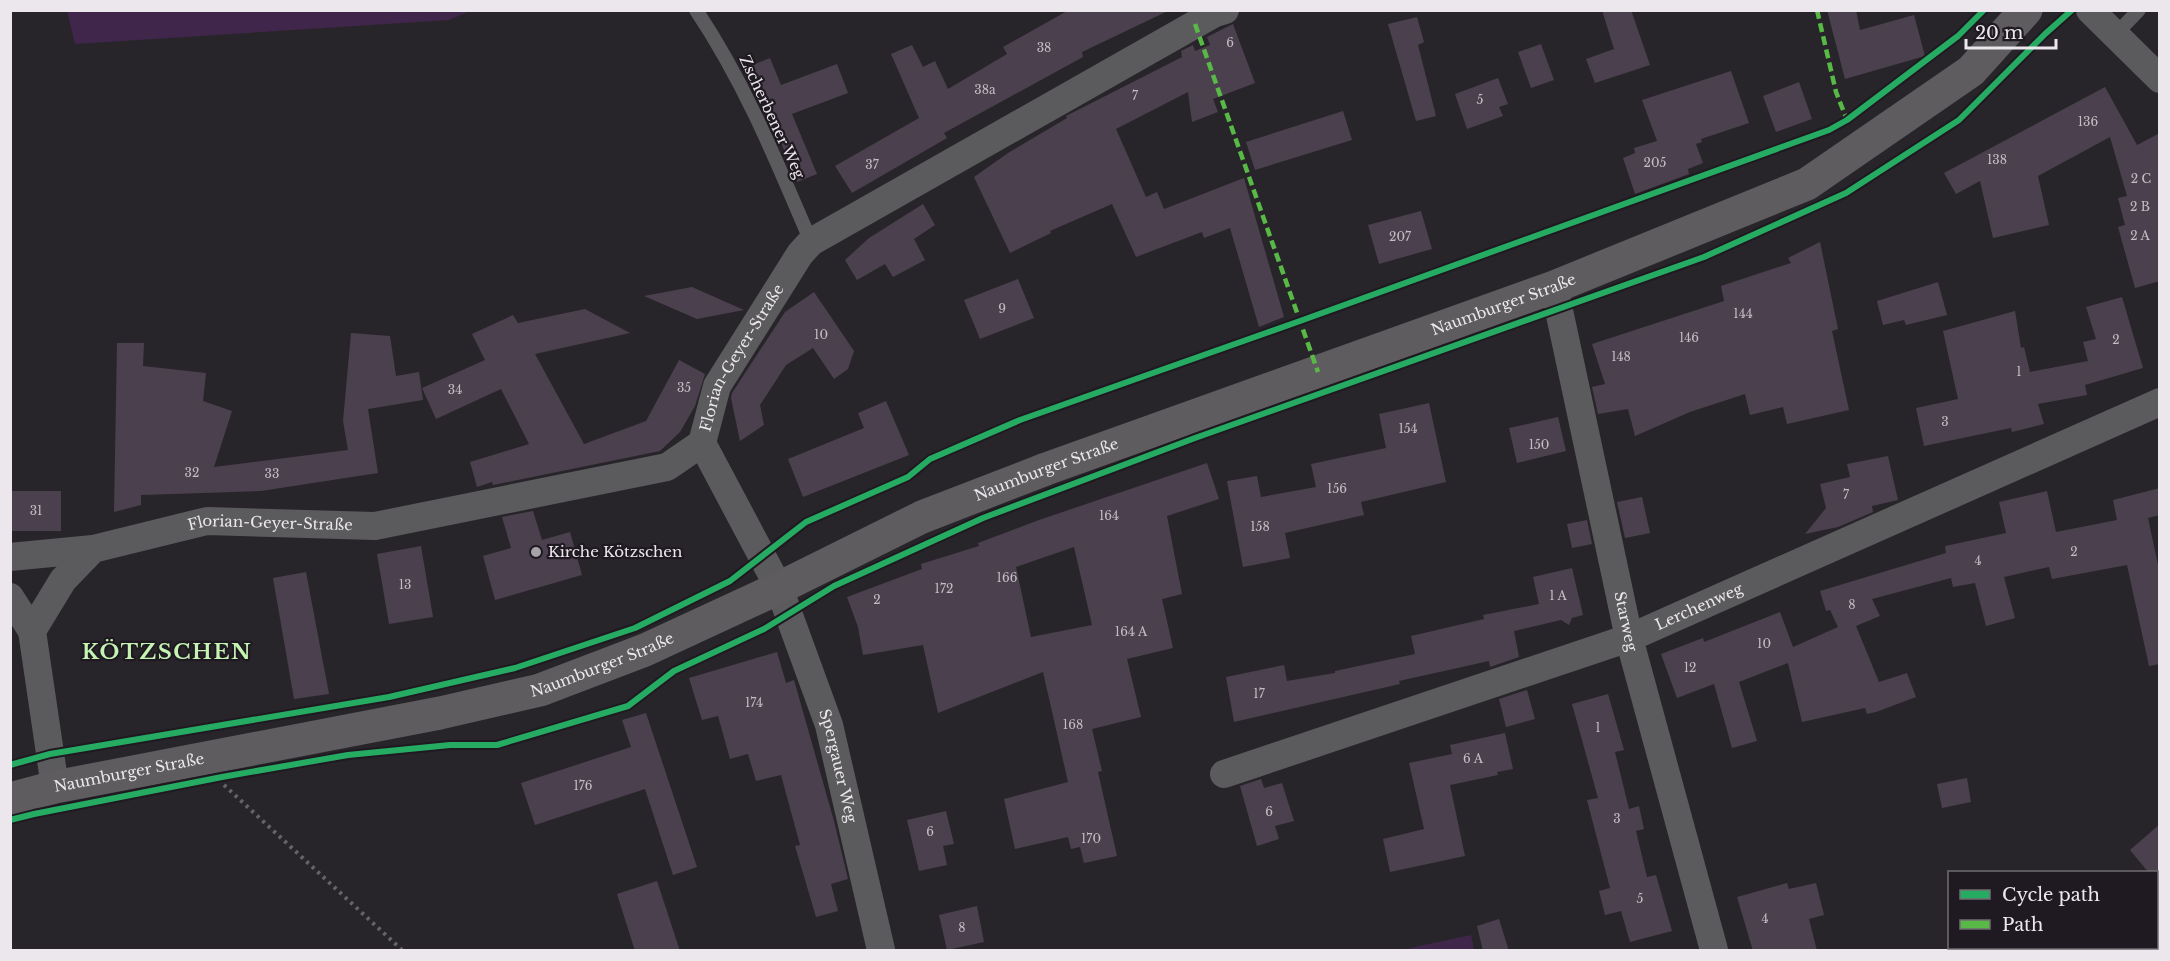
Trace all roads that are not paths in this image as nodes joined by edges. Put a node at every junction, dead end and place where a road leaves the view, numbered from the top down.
1 (696, 10) edge
2 (1225, 10) edge
3 (2026, 10) edge
4 (2090, 10) edge
5 (2139, 10) edge
6 (2115, 35) junction
7 (2160, 79) edge
8 (811, 242) junction
9 (1554, 287) junction
10 (2160, 402) edge
11 (702, 443) junction
12 (93, 549) junction
13 (10, 557) edge
14 (779, 588) junction
15 (10, 597) edge
16 (32, 631) junction
17 (1629, 638) junction
18 (1224, 774) dead end
19 (55, 787) junction
20 (10, 799) edge
21 (881, 951) edge
22 (1714, 951) edge

1 - 8 lane, Zscherbener Weg
2 - 8 street, Florian-Geyer-Straße
3 - 9 street, Naumburger Straße
4 - 6 street
5 - 6 lane
6 - 7 street
8 - 11 street, Florian-Geyer-Straße
9 - 14 street, Naumburger Straße
9 - 17 street, Starweg
10 - 17 street, Lerchenweg
11 - 12 street, Florian-Geyer-Straße
11 - 14 street, Spergauer Weg
12 - 13 street, Florian-Geyer-Straße
12 - 16 street
14 - 19 street, Naumburger Straße
14 - 21 street, Spergauer Weg
15 - 16 street
16 - 19 street
17 - 18 street, Lerchenweg
17 - 22 street, Starweg
19 - 20 street, Naumburger Straße

